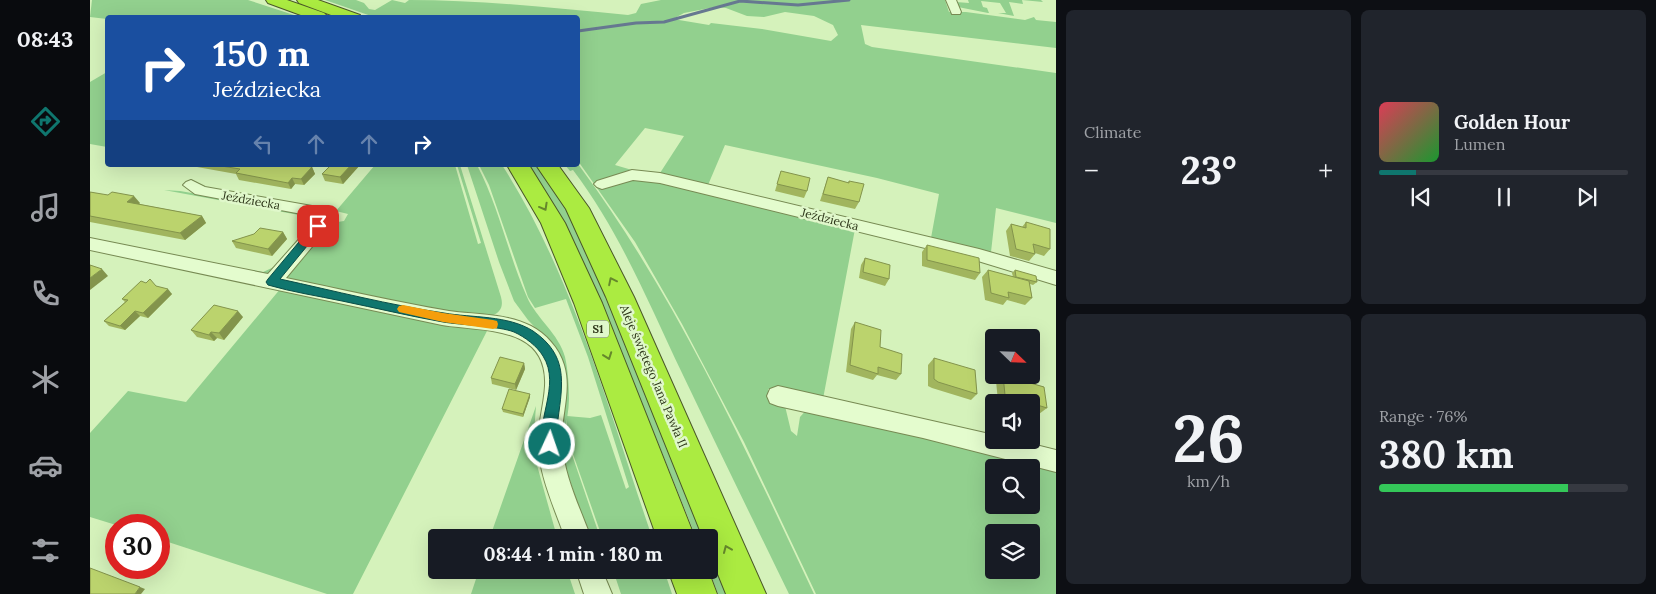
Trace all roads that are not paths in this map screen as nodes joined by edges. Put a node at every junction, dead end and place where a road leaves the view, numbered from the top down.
1 (274, 0) edge
2 (304, 0) edge
3 (951, 0) edge
4 (956, 12) dead end
5 (316, 15) edge
6 (346, 15) edge
7 (519, 167) edge
8 (548, 167) edge
9 (602, 184) dead end
10 (190, 185) dead end
11 (90, 244) edge
12 (1056, 278) edge
13 (272, 282) junction
14 (778, 396) dead end
15 (1056, 461) edge
16 (575, 529) edge
17 (673, 529) edge
18 (592, 579) edge
19 (691, 579) edge
20 (598, 594) edge
21 (697, 594) edge
22 (746, 594) edge

1 - 5 highway
2 - 6 highway
3 - 4 street
7 -> 17 highway, S1
22 -> 8 highway, Aleje świętego Jana Pawła II
9 - 12 street, Jeździecka
10 - 13 street, Jeździecka
11 - 13 street
13 - 16 street
14 - 15 street
18 - 20 street
19 - 21 highway

